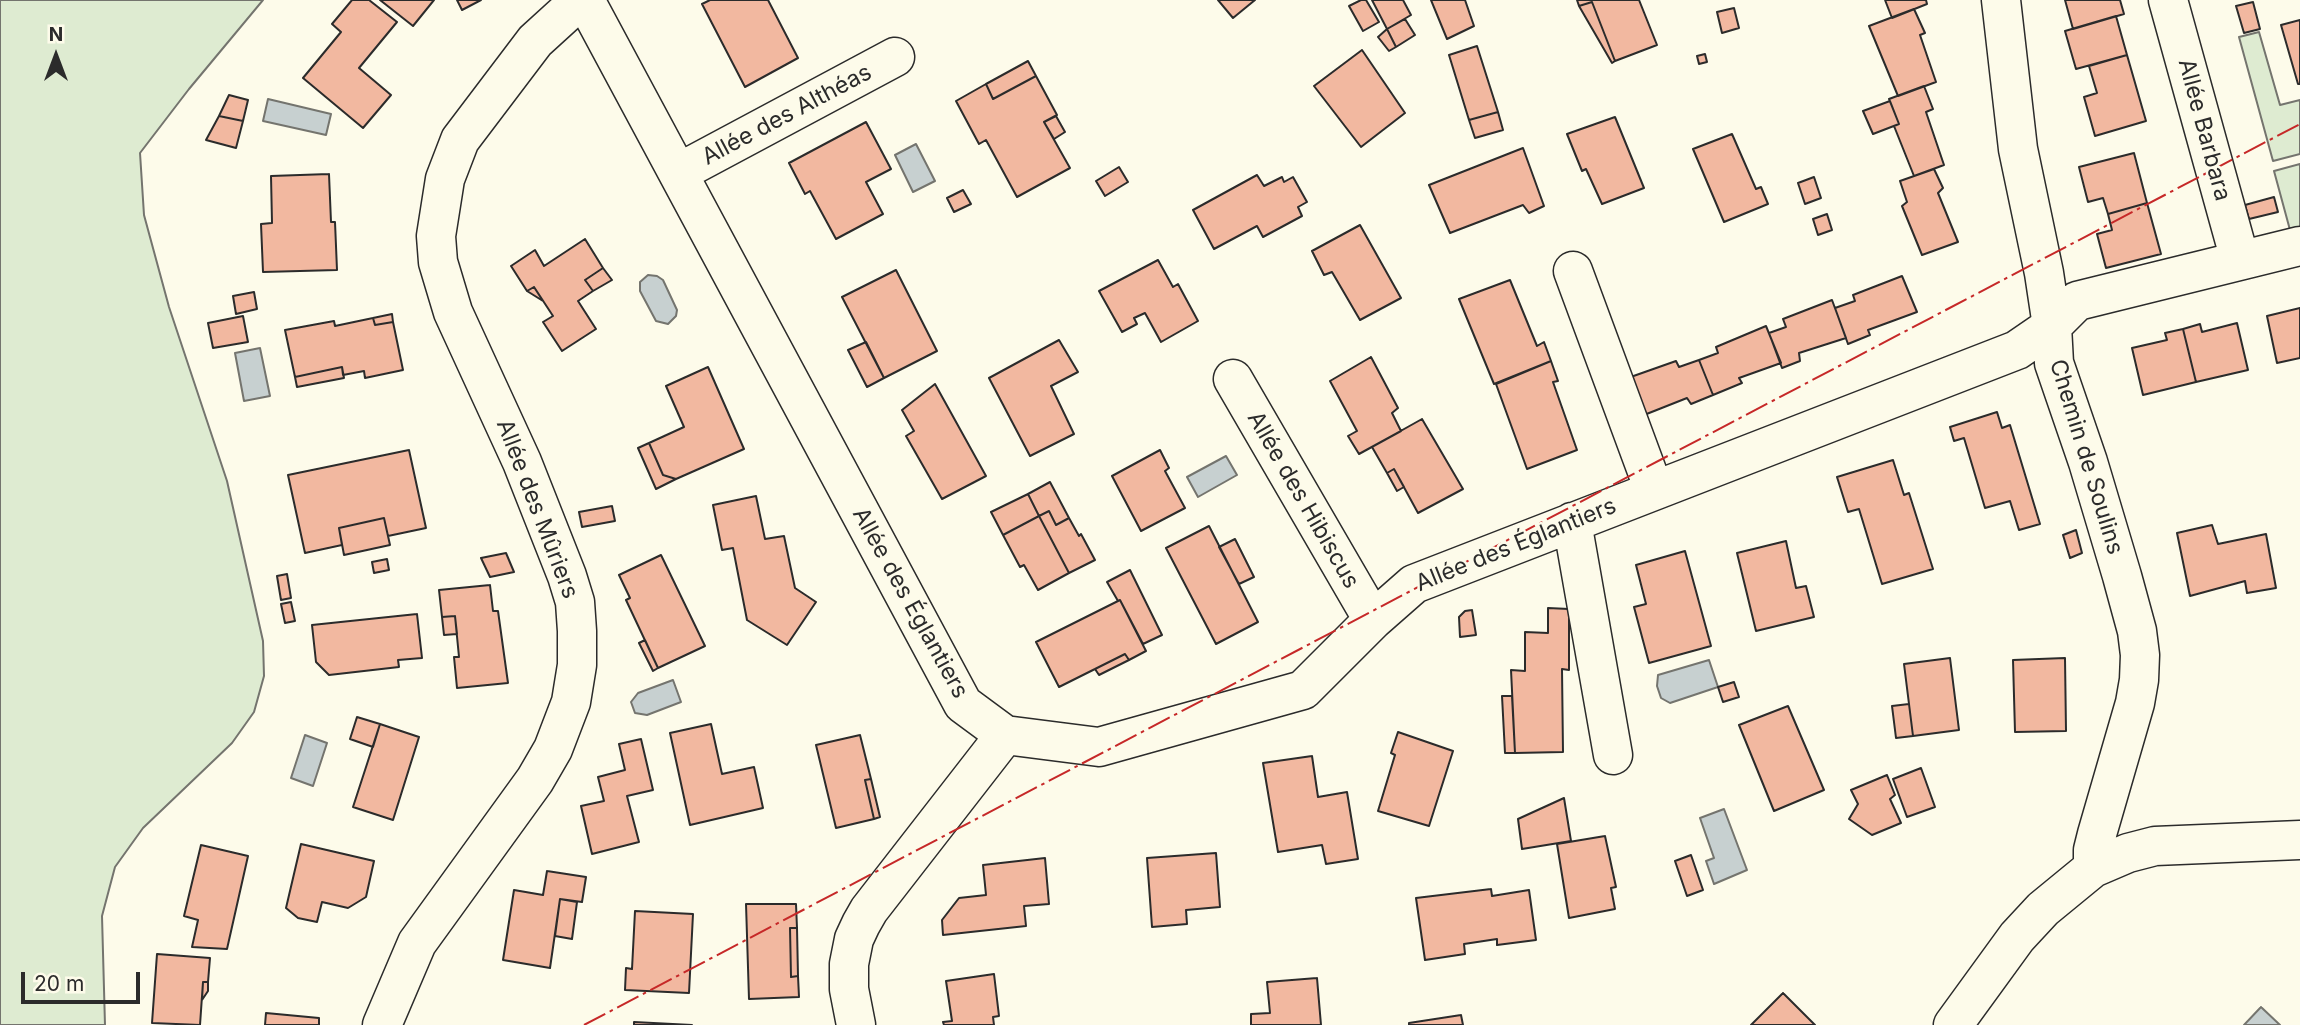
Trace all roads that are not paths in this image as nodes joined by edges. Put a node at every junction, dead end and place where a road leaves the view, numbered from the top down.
1 (580, 0) edge
2 (585, 0) edge
3 (2001, 0) edge
4 (2168, 0) edge
5 (895, 57) dead end
6 (678, 173) junction
7 (2300, 246) edge
8 (2240, 260) junction
9 (1573, 271) dead end
10 (2052, 326) junction
11 (1233, 379) dead end
12 (1654, 490) junction
13 (1572, 522) junction
14 (1373, 620) junction
15 (1005, 735) junction
16 (1613, 755) dead end
17 (2300, 840) edge
18 (2093, 868) junction
19 (382, 1025) edge
20 (856, 1025) edge
21 (1953, 1025) edge

1 - 19 street, Allée des Mûriers
2 - 6 street, Allée des Églantiers
3 - 10 street, Chemin de Soulins
4 - 8 street, Allée Barbara
5 - 6 street, Allée des Althéas
6 - 15 street, Allée des Églantiers
7 - 8 street
8 - 10 street
9 - 12 street
10 - 12 street, Allée des Églantiers
10 - 18 street, Chemin de Soulins
11 - 14 street, Allée des Hibiscus
12 - 13 street, Allée des Églantiers
13 - 14 street, Allée des Églantiers
13 - 16 street
14 - 15 street, Allée des Églantiers
15 - 20 street
17 - 18 street
18 - 21 street

